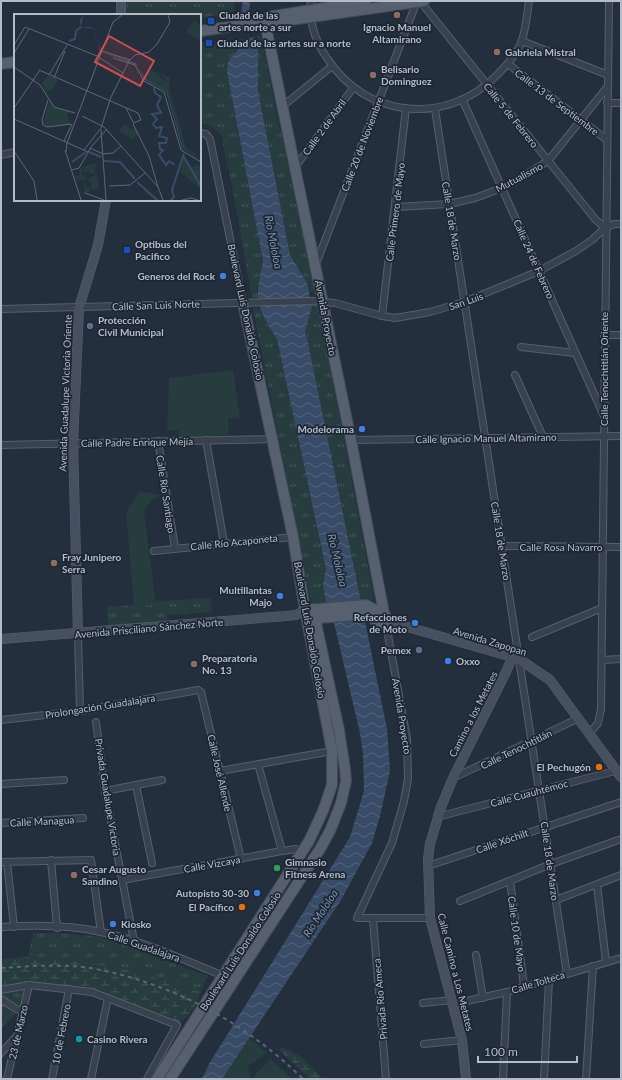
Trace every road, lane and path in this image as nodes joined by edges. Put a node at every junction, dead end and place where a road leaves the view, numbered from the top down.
1 (121, 1) edge
2 (366, 1) edge
3 (420, 1) edge
4 (528, 1) edge
5 (608, 1) edge
6 (311, 10) edge
7 (121, 14) edge
8 (261, 22) junction
9 (201, 31) edge
10 (522, 41) junction
11 (14, 62) edge
12 (1, 64) edge
13 (508, 64) junction
14 (332, 66) junction
15 (608, 74) junction
16 (487, 85) junction
17 (608, 86) junction
18 (353, 88) junction
19 (378, 101) junction
20 (463, 101) junction
21 (607, 103) junction
22 (621, 103) edge
23 (283, 106) junction
24 (406, 108) junction
25 (435, 109) junction
26 (581, 121) junction
27 (201, 133) edge
28 (607, 140) junction
29 (14, 152) edge
30 (1, 154) edge
31 (548, 161) junction
32 (296, 166) junction
33 (502, 188) junction
34 (106, 201) edge
35 (449, 204) junction
36 (396, 207) junction
37 (621, 224) edge
38 (605, 228) junction
39 (316, 264) junction
40 (539, 271) junction
41 (312, 301) joint
42 (323, 302) junction
43 (464, 302) junction
44 (243, 303) junction
45 (79, 308) junction
46 (1, 309) edge
47 (382, 316) junction
48 (604, 335) junction
49 (621, 335) edge
50 (520, 346) dead end
51 (575, 353) junction
52 (515, 375) dead end
53 (604, 417) junction
54 (603, 436) junction
55 (621, 436) edge
56 (543, 437) junction
57 (485, 438) junction
58 (273, 439) junction
59 (158, 440) junction
60 (206, 440) junction
61 (351, 440) junction
62 (73, 443) junction
63 (1, 445) edge
64 (293, 537) junction
65 (224, 543) junction
66 (502, 546) junction
67 (602, 547) junction
68 (621, 547) edge
69 (176, 548) junction
70 (154, 551) dead end
71 (602, 608) junction
72 (307, 615) junction
73 (386, 620) junction
74 (78, 634) junction
75 (532, 637) dead end
76 (1, 639) edge
77 (515, 658) junction
78 (621, 659) edge
79 (602, 660) junction
80 (198, 690) joint
81 (80, 711) junction
82 (579, 718) junction
83 (1, 720) edge
84 (96, 722) dead end
85 (339, 730) junction
86 (328, 732) junction
87 (590, 733) junction
88 (532, 742) junction
89 (332, 751) junction
90 (258, 764) junction
91 (220, 771) junction
92 (619, 773) edge
93 (453, 778) junction
94 (64, 780) dead end
95 (162, 780) dead end
96 (1, 784) edge
97 (136, 785) junction
98 (105, 791) junction
99 (540, 791) junction
100 (621, 802) edge
101 (438, 817) junction
102 (83, 818) dead end
103 (1, 823) edge
104 (545, 826) junction
105 (621, 839) edge
106 (282, 851) junction
107 (302, 852) junction
108 (241, 859) junction
109 (51, 860) junction
110 (4, 862) edge
111 (152, 863) dead end
112 (551, 864) junction
113 (428, 866) junction
114 (621, 875) edge
115 (122, 880) junction
116 (510, 881) junction
117 (596, 885) junction
118 (556, 900) junction
119 (460, 901) dead end
120 (430, 918) junction
121 (373, 919) junction
122 (1, 927) edge
123 (14, 927) junction
124 (57, 928) junction
125 (101, 932) junction
126 (134, 942) junction
127 (476, 955) dead end
128 (621, 958) edge
129 (606, 962) junction
130 (593, 966) junction
131 (567, 974) junction
132 (224, 976) junction
133 (549, 980) junction
134 (29, 985) junction
135 (232, 985) junction
136 (524, 986) junction
137 (69, 989) junction
138 (1, 990) edge
139 (507, 992) junction
140 (108, 998) junction
141 (483, 998) junction
142 (1, 999) edge
143 (423, 1002) dead end
144 (453, 1002) junction
145 (23, 1012) junction
146 (16, 1037) junction
147 (462, 1040) junction
148 (424, 1044) dead end
149 (1, 1053) edge
150 (7, 1079) edge
151 (52, 1079) edge
152 (91, 1079) edge
153 (147, 1079) edge
154 (157, 1079) edge
155 (170, 1079) edge
156 (386, 1079) edge
157 (466, 1079) edge
158 (503, 1079) edge
159 (544, 1079) edge
160 (586, 1079) edge

1 - 7 main road
2 - 6 main road
3 - 6 main road
3 - 16 street, Calle 5 de Febrero
3 - 19 street, Calle 20 de Noviembre
4 - 10 street
5 - 15 street, Calle Tenochtitlán Oriente
6 - 8 main road
6 - 14 street
8 - 9 main road
8 - 23 main road, Avenida Proyecto
10 - 13 street
10 - 15 street
11 - 12 main road
13 - 16 street
13 - 26 street, Calle 13 de Septiembre
14 - 18 street
14 - 23 street
15 - 17 street, Calle Tenochtitlán Oriente
16 - 20 street
16 - 31 street, Calle 5 de Febrero
17 - 21 street, Calle Tenochtitlán Oriente
17 - 26 street, Mutualismo
18 - 19 street
18 - 32 street, Calle 2 de Abril
19 - 24 street
19 - 39 street, Calle 20 de Noviembre
20 - 25 street
20 - 33 street, Calle 24 de Febrero
21 - 22 street
21 - 28 street, Calle Tenochtitlán Oriente
23 - 32 main road, Avenida Proyecto
24 - 25 street
24 - 36 street, Calle Primero de Mayo
25 - 35 street, Calle 18 de Marzo
26 - 28 street, Calle 13 de Septiembre
26 - 31 street, Mutualismo
27 - 44 street, Boulevard Luis Donaldo Colosio
28 - 38 street, Calle Tenochtitlán Oriente
29 - 30 street
31 - 33 street, Mutualismo
31 - 38 street, Calle 5 de Febrero
32 - 39 main road, Avenida Proyecto
33 - 35 street, Mutualismo
33 - 40 street, Calle 24 de Febrero
34 - 45 main road, Avenida Guadalupe Victoria Oriente
35 - 36 street, Mutualismo
35 - 43 street, Calle 18 de Marzo
36 - 47 street, Calle Primero de Mayo
37 - 38 street
38 - 40 street, San Luis
38 - 48 street, Calle Tenochtitlán Oriente
39 - 42 main road, Avenida Proyecto
40 - 43 street, San Luis
40 - 51 street, Calle 24 de Febrero
41 - 42 street, San Luis
41 - 44 street, Calle San Luis Norte
42 - 47 street, San Luis
42 - 61 main road, Avenida Proyecto
43 - 47 street, San Luis
43 - 57 street, Calle 18 de Marzo
44 - 45 street, Calle San Luis Norte
44 - 58 main road, Boulevard Luis Donaldo Colosio
45 - 46 street, Calle San Luis Norte
45 - 62 main road, Avenida Guadalupe Victoria Oriente
48 - 49 street
48 - 53 street, Calle Tenochtitlán Oriente
50 - 51 street
51 - 53 street, Calle 24 de Febrero
52 - 56 street
53 - 54 street, Calle Tenochtitlán Oriente
54 - 55 street, Calle Ignacio Manuel Altamirano
54 - 56 street, Calle Ignacio Manuel Altamirano
54 - 67 street, Calle Tenochtitlán Oriente
56 - 57 street, Calle Ignacio Manuel Altamirano
57 - 61 street, Calle Ignacio Manuel Altamirano
57 - 66 street, Calle 18 de Marzo
58 - 60 street, Calle Padre Enrique Mejía
58 - 64 main road, Boulevard Luis Donaldo Colosio
59 - 60 street, Calle Padre Enrique Mejía
59 - 62 street, Calle Padre Enrique Mejía
59 - 69 street, Calle Río Santiago
60 - 65 street
61 - 73 main road, Avenida Proyecto
62 - 63 street, Calle Padre Enrique Mejía
62 - 74 main road, Avenida Guadalupe Victoria Oriente
64 - 65 street, Calle Río Acaponeta
64 - 72 main road, Boulevard Luis Donaldo Colosio
65 - 69 street, Calle Río Acaponeta
66 - 67 street, Calle Rosa Navarro
66 - 77 street, Calle 18 de Marzo
67 - 68 street, Calle Rosa Navarro
67 - 71 street, Calle Tenochtitlán Oriente
69 - 70 street, Calle Río Acaponeta
71 - 75 street
71 - 79 street, Calle Tenochtitlán Oriente
72 - 73 main road, Avenida Prisciliano Sánchez Norte
72 - 74 main road, Avenida Prisciliano Sánchez Norte
72 - 85 main road, Boulevard Luis Donaldo Colosio
72 - 86 main road, Boulevard Luis Donaldo Colosio
73 - 77 main road, Avenida Zapopan
73 - 121 street, Avenida Proyecto
74 - 76 main road, Avenida Prisciliano Sánchez Norte
74 - 81 street, Avenida Guadalupe Victoria Oriente
77 - 82 main road, Avenida Zapopan
77 - 88 street, Calle 18 de Marzo
77 - 93 main road, Camino a los Metates
78 - 79 street
79 - 87 street, Calle Tenochtitlán Oriente
80 - 81 street, Prolongación Guadalajara
80 - 91 street, Calle José Allende
81 - 83 street, Prolongación Guadalajara
82 - 87 main road, Avenida Zapopan
82 - 88 street, Calle Tenochtitlán
84 - 98 street, Privada Guadalupe Victoria
85 - 86 main road
85 - 135 main road, Boulevard Luis Donaldo Colosio
86 - 89 main road, Boulevard Luis Donaldo Colosio
87 - 92 main road, Avenida Zapopan
88 - 93 street, Calle Tenochtitlán
88 - 99 street, Calle 18 de Marzo
89 - 90 street
89 - 107 main road, Boulevard Luis Donaldo Colosio
90 - 91 street
90 - 106 street
91 - 108 street, Calle José Allende
92 - 99 street, Calle Cuauhtémoc
93 - 101 main road, Calle Camino a Los Metates
94 - 96 street
95 - 97 street
97 - 98 street
97 - 111 street
98 - 115 street, Privada Guadalupe Victoria
99 - 101 street, Calle Cuauhtémoc
99 - 104 street, Calle 18 de Marzo
100 - 104 street, Calle Xóchilt
101 - 113 main road, Calle Camino a Los Metates
102 - 103 street, Calle Managua
104 - 112 street, Calle 18 de Marzo
104 - 113 street, Calle Xóchilt
105 - 112 street
106 - 107 street, Calle Vizcaya
106 - 108 street, Calle Vizcaya
107 - 132 main road, Boulevard Luis Donaldo Colosio
108 - 115 street, Calle Vizcaya
109 - 110 street
109 - 124 street
109 - 125 street
110 - 123 street
112 - 116 street
112 - 118 street, Calle 18 de Marzo
113 - 120 main road, Calle Camino a Los Metates
114 - 117 street
115 - 126 street, Privada Guadalupe Victoria
116 - 119 street
116 - 136 street, Calle 10 de Mayo
117 - 118 street
117 - 129 street
118 - 131 street, Calle 18 de Marzo
120 - 121 street
120 - 144 main road, Calle Camino a Los Metates
121 - 156 street, Privada Río Ameca
122 - 123 street, Calle Guadalajara
123 - 124 street, Calle Guadalajara
124 - 125 street, Calle Guadalajara
125 - 126 street, Calle Guadalajara
126 - 132 street, Calle Guadalajara
127 - 141 street
128 - 129 street, Calle Tolteca
129 - 130 street, Calle Tolteca
130 - 131 street, Calle Tolteca
130 - 160 street
131 - 133 street, Calle Tolteca
132 - 135 street, Calle Guadalajara
132 - 154 main road, Boulevard Luis Donaldo Colosio
133 - 136 street, Calle Tolteca
133 - 159 street
134 - 137 street
134 - 138 street
134 - 145 street, 23 de Marzo
135 - 155 main road, Boulevard Luis Donaldo Colosio
136 - 139 street, Calle Tolteca
137 - 140 street
137 - 151 street, 10 de Febrero
139 - 141 street, Calle Tolteca
139 - 158 street
140 - 152 street
140 - 153 street
141 - 144 street, Calle Tolteca
142 - 145 street
143 - 144 street, Calle Tolteca
144 - 147 main road, Calle Camino a Los Metates
145 - 146 street, 23 de Marzo
146 - 149 street
146 - 150 street, 23 de Marzo
147 - 148 street
147 - 157 main road, Calle Camino a Los Metates

